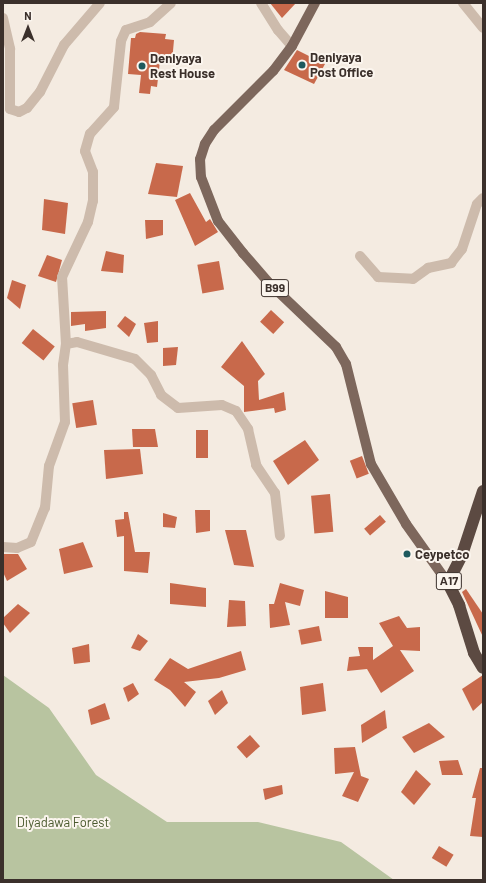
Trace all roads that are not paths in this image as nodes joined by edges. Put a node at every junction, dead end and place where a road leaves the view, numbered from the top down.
1 (100, 3) edge
2 (171, 3) edge
3 (261, 3) edge
4 (314, 3) edge
5 (463, 3) edge
6 (3, 18) edge
7 (483, 28) edge
8 (292, 46) junction
9 (483, 198) edge
10 (360, 256) dead end
11 (66, 344) junction
12 (483, 491) edge
13 (280, 536) dead end
14 (3, 547) edge
15 (448, 583) junction
16 (483, 668) edge

1 - 6 street
2 - 11 street
3 - 8 street
4 - 8 main road, B99
5 - 7 street
8 - 15 main road, B99
9 - 10 street
11 - 13 street
11 - 14 street
12 - 15 highway, A17
15 - 16 highway, A17

